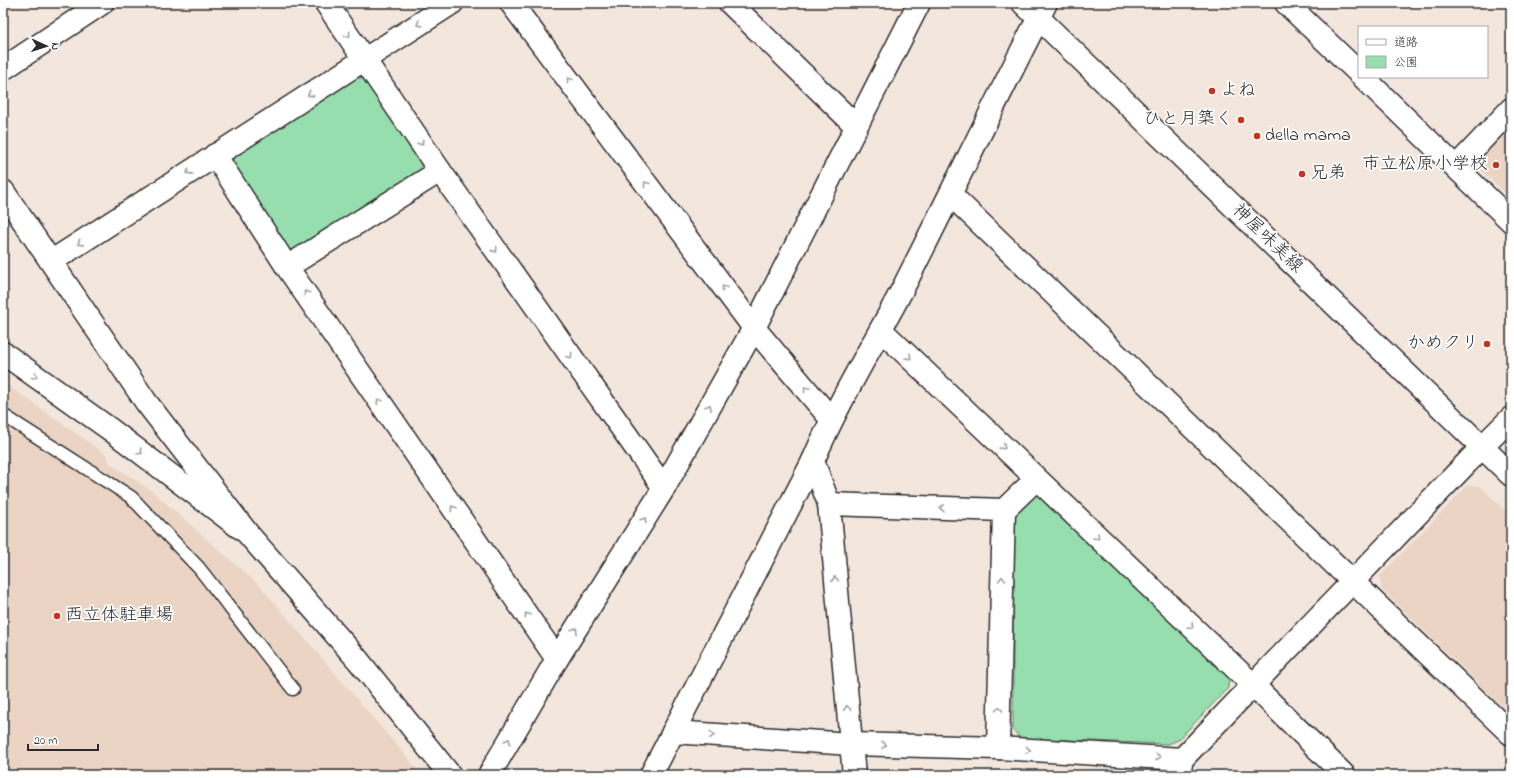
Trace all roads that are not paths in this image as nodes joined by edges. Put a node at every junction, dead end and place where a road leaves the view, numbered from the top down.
1 (102, 3) edge
2 (326, 3) edge
3 (452, 3) edge
4 (511, 3) edge
5 (730, 3) edge
6 (919, 3) edge
7 (1023, 3) edge
8 (1286, 3) edge
9 (1042, 11) edge
10 (363, 59) junction
11 (3, 68) edge
12 (1358, 72) edge
13 (1364, 78) edge
14 (1511, 109) edge
15 (856, 126) junction
16 (215, 155) junction
17 (1456, 167) junction
18 (440, 171) junction
19 (3, 191) edge
20 (951, 195) junction
21 (1511, 222) edge
22 (52, 261) junction
23 (287, 267) junction
24 (754, 328) junction
25 (881, 330) junction
26 (3, 353) edge
27 (3, 415) edge
28 (1511, 418) edge
29 (831, 419) junction
30 (1482, 447) junction
31 (812, 461) junction
32 (1511, 475) edge
33 (1036, 479) junction
34 (664, 488) junction
35 (828, 504) junction
36 (1004, 510) junction
37 (248, 534) junction
38 (1352, 581) junction
39 (557, 659) junction
40 (1253, 685) junction
41 (293, 689) dead end
42 (673, 732) junction
43 (1511, 734) edge
44 (851, 744) junction
45 (998, 748) junction
46 (1181, 767) edge
47 (450, 775) edge
48 (489, 775) edge
49 (651, 775) edge
50 (854, 775) edge
51 (1344, 775) edge

1 - 11 street
2 -> 10 street
3 -> 10 street
24 -> 4 street
5 - 15 street
6 - 15 street
7 - 9 street, 神屋味美線
8 - 12 street
9 - 20 street
9 - 30 street, 神屋味美線
10 -> 16 street
10 -> 18 street
13 - 17 street
14 - 17 street
15 - 24 street
16 -> 22 street
16 - 23 street
17 - 21 street
18 - 23 street
18 -> 34 street
19 - 22 street
20 - 25 street
20 - 38 street
22 - 37 street
39 -> 23 street
29 -> 24 street
34 -> 24 street
25 - 29 street
25 -> 33 street
26 -> 37 street
27 - 41 lane
28 - 30 street
29 - 31 street
30 - 32 street, 神屋味美線
30 - 38 street
31 - 35 street
31 - 42 street
33 - 36 street
33 -> 40 street
39 -> 34 street
36 -> 35 street
44 -> 35 street
45 -> 36 street
37 - 47 street
38 - 40 street
38 - 43 street
48 -> 39 street
40 - 46 street
40 - 51 street
42 -> 44 street
42 - 49 street
44 -> 45 street
44 - 50 street
45 -> 46 street

